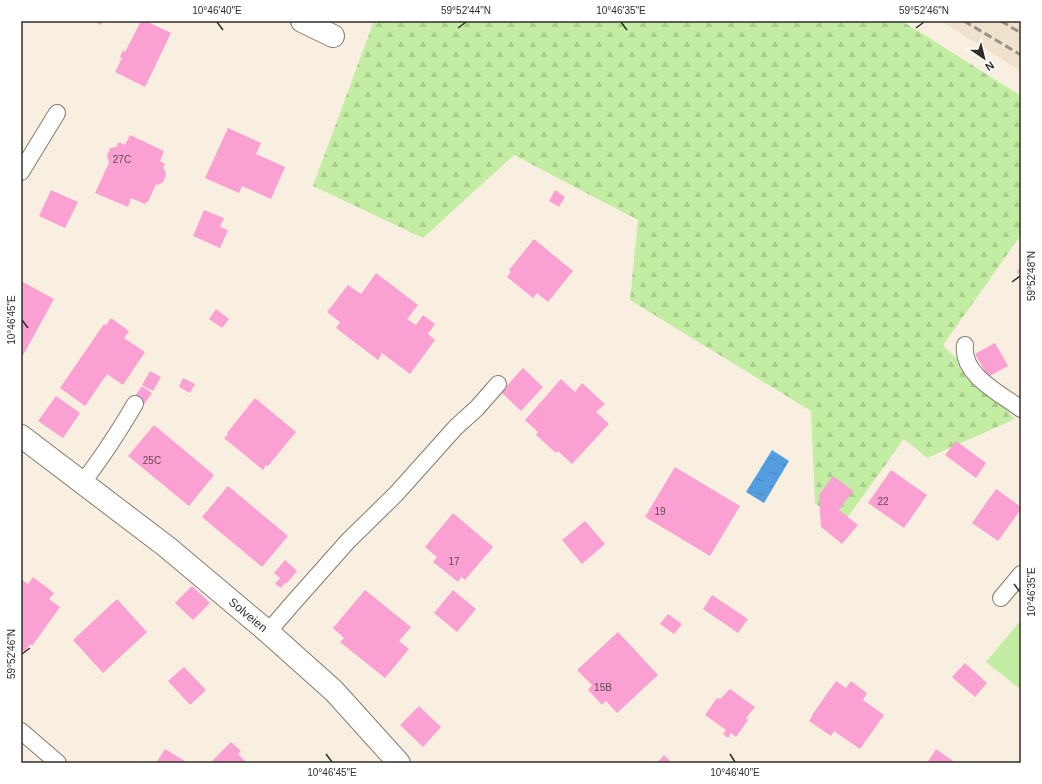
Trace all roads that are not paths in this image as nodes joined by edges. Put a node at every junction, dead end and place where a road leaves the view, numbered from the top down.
1 (302, 21) edge
2 (333, 36) dead end
3 (57, 113) dead end
4 (21, 172) edge
5 (965, 344) dead end
6 (498, 384) dead end
7 (135, 404) dead end
8 (1021, 409) edge
9 (21, 436) edge
10 (82, 483) junction
11 (1021, 574) edge
12 (1001, 598) dead end
13 (268, 632) junction
14 (21, 731) edge
15 (58, 763) edge
16 (398, 763) edge

1 - 2 street
3 - 4 lane
5 - 8 lane
6 - 13 lane
7 - 10 lane
9 - 10 street, Solveien
10 - 13 street, Solveien
11 - 12 lane
13 - 16 street, Solveien
14 - 15 lane

